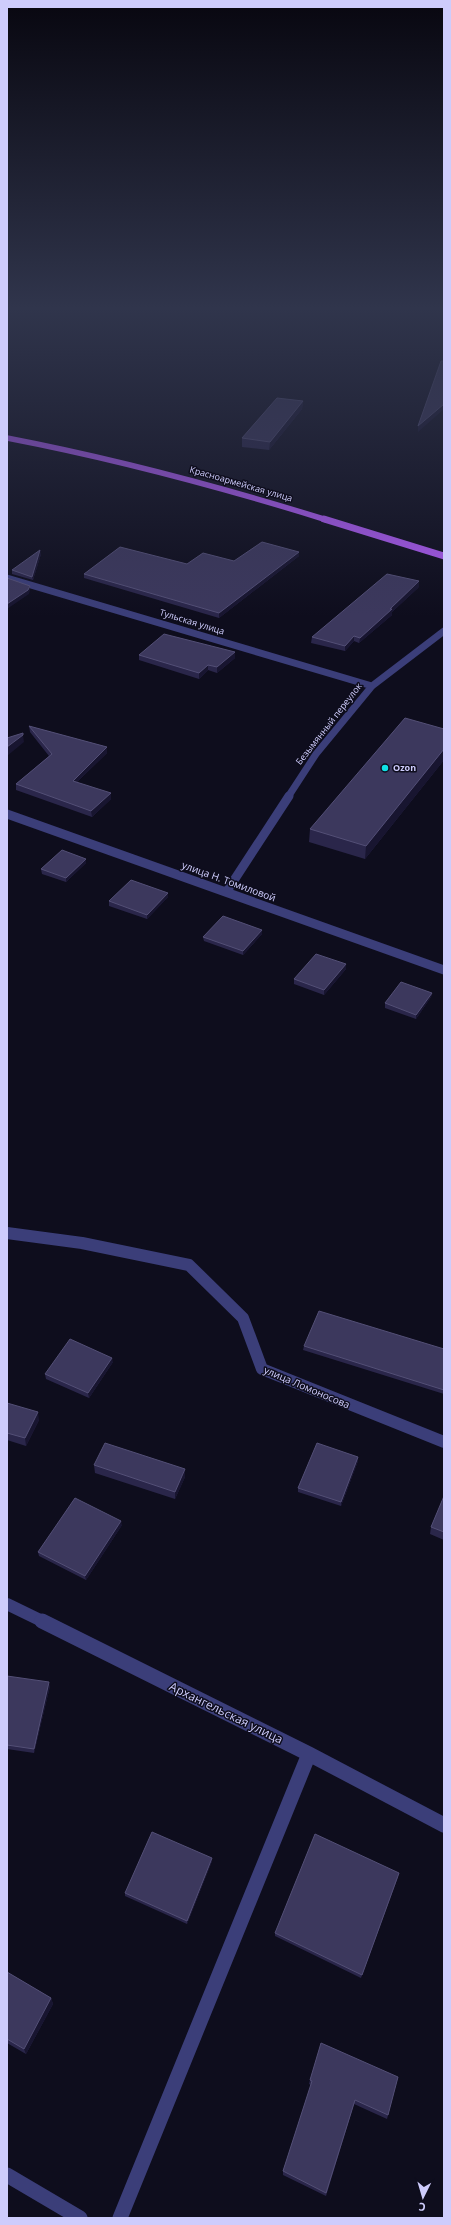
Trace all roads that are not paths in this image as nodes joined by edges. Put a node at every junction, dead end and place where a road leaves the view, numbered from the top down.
1 (7, 438) edge
2 (444, 556) edge
3 (7, 578) edge
4 (444, 631) edge
5 (372, 686) junction
6 (7, 814) edge
7 (226, 891) junction
8 (444, 970) edge
9 (7, 1233) edge
10 (444, 1442) edge
11 (7, 1604) edge
12 (309, 1754) junction
13 (444, 1825) edge
14 (7, 2175) edge
15 (76, 2217) edge
16 (120, 2218) edge

1 - 2 main road, Красноармейская улица
3 - 5 street, Тульская улица
4 - 5 street, Безымянный переулок
5 - 7 street, Безымянный переулок
6 - 7 street, улица Н. Томиловой
7 - 8 street, улица Н. Томиловой
9 - 10 street, улица Ломоносова
11 - 12 street, Архангельская улица
12 - 13 street, Архангельская улица
12 - 16 street
14 - 15 street

